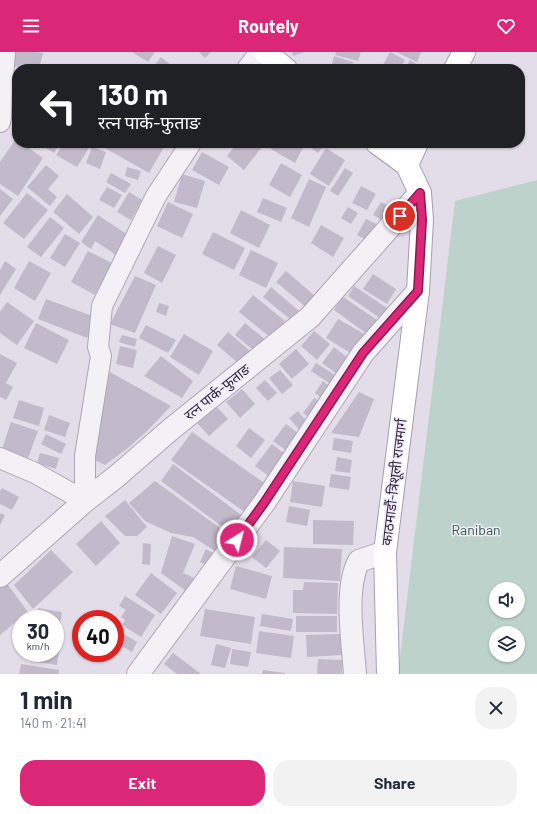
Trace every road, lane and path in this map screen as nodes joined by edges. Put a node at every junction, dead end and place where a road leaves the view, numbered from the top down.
1 (5, 52) edge
2 (260, 52) edge
3 (265, 52) edge
4 (464, 52) edge
5 (252, 64) edge
6 (280, 64) edge
7 (458, 64) edge
8 (1, 89) edge
9 (0, 122) edge
10 (188, 148) edge
11 (383, 148) edge
12 (416, 148) edge
13 (407, 165) junction
14 (420, 193) junction
15 (418, 291) junction
16 (0, 458) edge
17 (85, 501) junction
18 (385, 552) junction
19 (0, 576) edge
20 (138, 674) edge
21 (355, 674) edge
22 (388, 674) edge

1 - 8 street
2 - 5 street
3 - 6 main road
4 - 7 main road
8 - 9 street
10 - 17 street
11 - 13 main road
12 - 13 main road
13 - 14 main road
14 - 15 main road, काठमाडौं-त्रिशूली राजमार्ग
14 - 17 street, रत्न पार्क-फुताङ
15 - 18 main road, काठमाडौं-त्रिशूली राजमार्ग
15 - 20 street
16 - 17 street
17 - 19 street, रत्न पार्क-फुताङ
18 - 21 street
18 - 22 main road, काठमाडौं-त्रिशूली राजमार्ग

